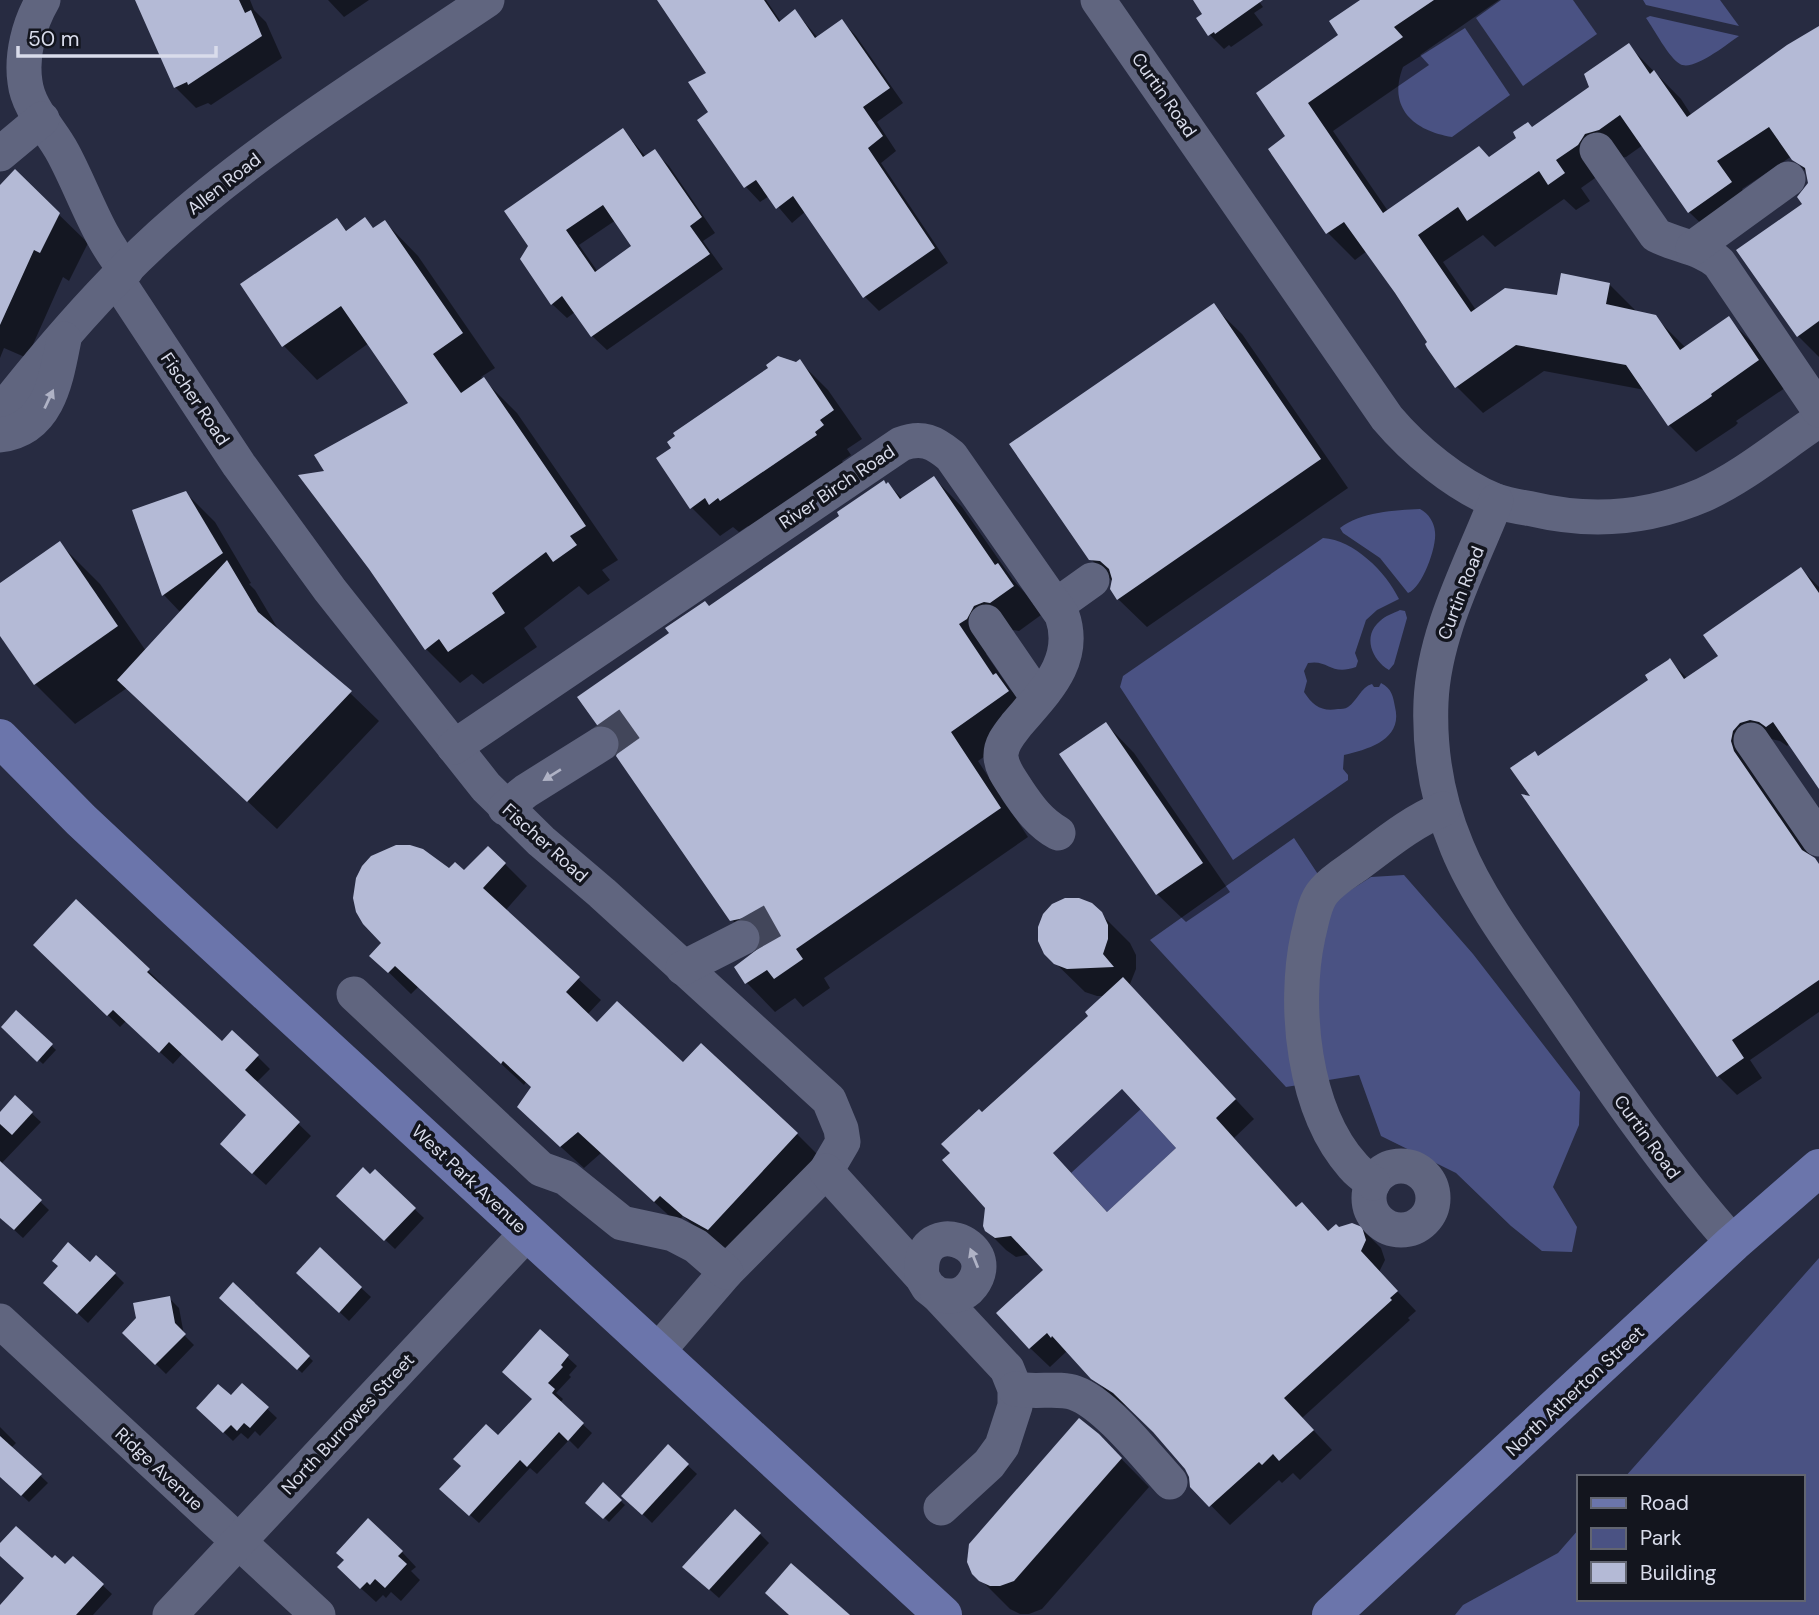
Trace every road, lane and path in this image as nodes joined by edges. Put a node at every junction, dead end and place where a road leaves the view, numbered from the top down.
1 (43, 0) edge
2 (486, 0) edge
3 (1102, 2) edge
4 (42, 119) junction
5 (1597, 150) dead end
6 (0, 154) edge
7 (1787, 179) dead end
8 (1693, 248) junction
9 (121, 275) junction
10 (64, 337) junction
11 (0, 413) edge
12 (1815, 428) edge
13 (0, 435) edge
14 (1496, 501) junction
15 (1092, 580) dead end
16 (1057, 605) junction
17 (986, 622) dead end
18 (1038, 698) junction
19 (0, 738) edge
20 (1751, 740) dead end
21 (601, 744) tunnel mouth
22 (454, 747) junction
23 (505, 808) junction
24 (1443, 809) junction
25 (1058, 833) dead end
26 (1819, 839) edge
27 (742, 938) tunnel mouth
28 (683, 968) junction
29 (354, 994) dead end
30 (1819, 1168) edge
31 (826, 1171) junction
32 (1373, 1183) dead end
33 (527, 1233) junction
34 (1733, 1243) junction
35 (726, 1272) junction
36 (0, 1321) edge
37 (657, 1352) junction
38 (1015, 1389) junction
39 (1170, 1482) dead end
40 (940, 1508) dead end
41 (238, 1541) junction
42 (170, 1615) edge
43 (318, 1615) edge
44 (943, 1615) edge
45 (1331, 1615) edge

1 - 4 street, Fischer Road
2 - 9 street, Allen Road
3 - 14 street, Curtin Road
4 - 6 street
4 - 9 street, Fischer Road
5 - 8 street
7 - 8 street
8 - 12 street
9 - 10 street, Allen Road
9 - 22 street, Fischer Road
10 - 11 street, Allen Road
13 -> 10 street
12 - 14 street
14 - 24 street, Curtin Road
15 - 16 street
16 - 18 street, River Birch Road
16 - 22 street, River Birch Road
17 - 18 street
18 - 25 street, River Birch Road
19 - 33 main road, West Park Avenue
20 - 26 street
21 -> 23 street
22 - 23 street, Fischer Road
23 - 28 street, Fischer Road
24 - 32 street
24 - 34 street, Curtin Road
27 - 28 street
28 - 31 street, Fischer Road
29 - 35 street
30 - 34 main road, North Atherton Street
31 - 35 street, Fischer Road
31 - 38 street
33 - 37 main road, West Park Avenue
33 - 41 street, North Burrowes Street
34 - 45 main road, North Atherton Street
35 - 37 street, Fischer Road
36 - 41 street, Ridge Avenue
37 - 44 main road, West Park Avenue
38 - 39 street
38 - 40 street
41 - 42 street, North Burrowes Street
41 - 43 street, Ridge Avenue

